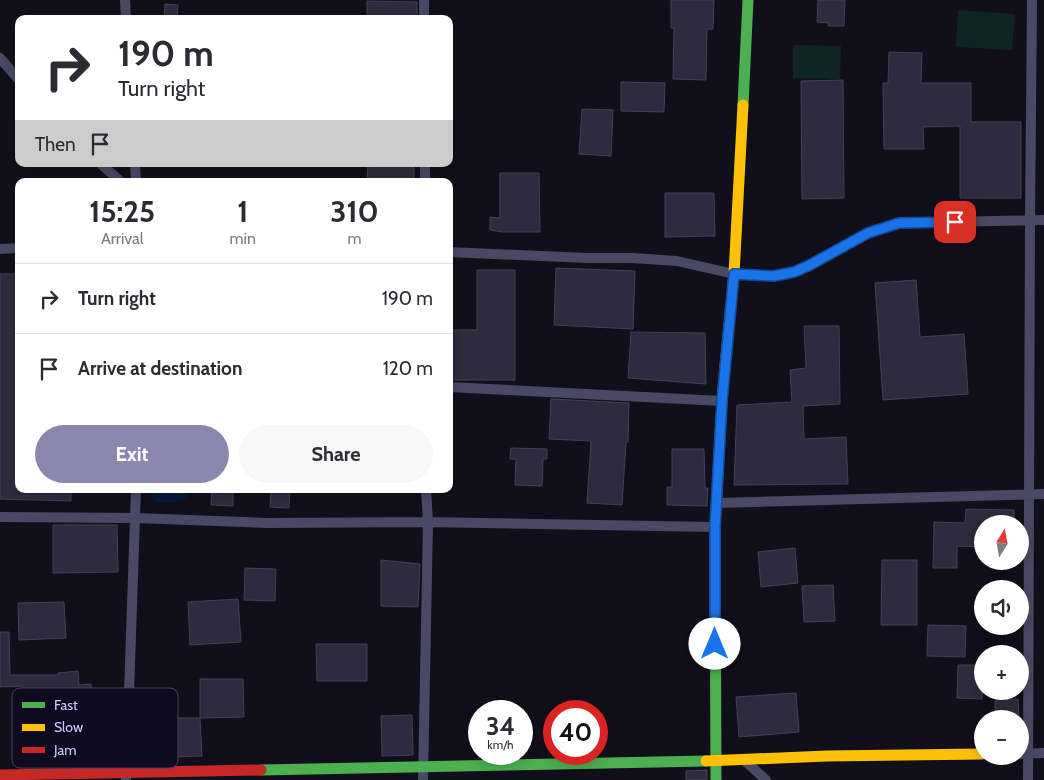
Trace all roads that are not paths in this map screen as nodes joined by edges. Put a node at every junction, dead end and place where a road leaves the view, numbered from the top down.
1 (125, 0) edge
2 (424, 0) edge
3 (748, 0) edge
4 (1032, 0) edge
5 (126, 15) edge
6 (424, 15) edge
7 (0, 58) edge
8 (15, 75) edge
9 (104, 167) edge
10 (117, 178) edge
11 (1030, 220) junction
12 (1044, 220) edge
13 (15, 248) edge
14 (0, 249) edge
15 (453, 252) edge
16 (734, 274) junction
17 (453, 387) edge
18 (722, 401) junction
19 (136, 493) edge
20 (426, 493) edge
21 (1029, 494) junction
22 (1044, 494) edge
23 (716, 503) junction
24 (0, 517) edge
25 (136, 518) junction
26 (428, 522) junction
27 (715, 528) junction
28 (129, 688) edge
29 (1025, 710) edge
30 (1029, 753) edge
31 (1044, 753) edge
32 (974, 754) edge
33 (716, 760) junction
34 (744, 760) junction
35 (1026, 765) edge
36 (423, 767) junction
37 (0, 776) edge
38 (126, 776) edge
39 (423, 780) edge
40 (716, 780) edge
41 (766, 780) edge
42 (1028, 780) edge

1 - 5 street
2 - 6 street
3 - 16 street
4 - 11 street
7 - 8 street
9 - 10 street
11 - 12 street
11 - 16 street
11 - 21 street
13 - 14 street
15 - 16 street
16 - 18 street
17 - 18 street
18 - 23 street
19 - 25 street
20 - 26 street
21 - 22 street
21 - 23 street
21 - 29 street
23 - 27 street
24 - 25 street
25 - 26 street
25 - 28 street
26 - 27 street
26 - 36 street
27 - 33 street
30 - 31 street
32 - 34 street
33 - 34 street
33 - 36 street
33 - 40 street
34 - 41 street
35 - 42 street
36 - 38 street
36 - 39 street
37 - 38 street

